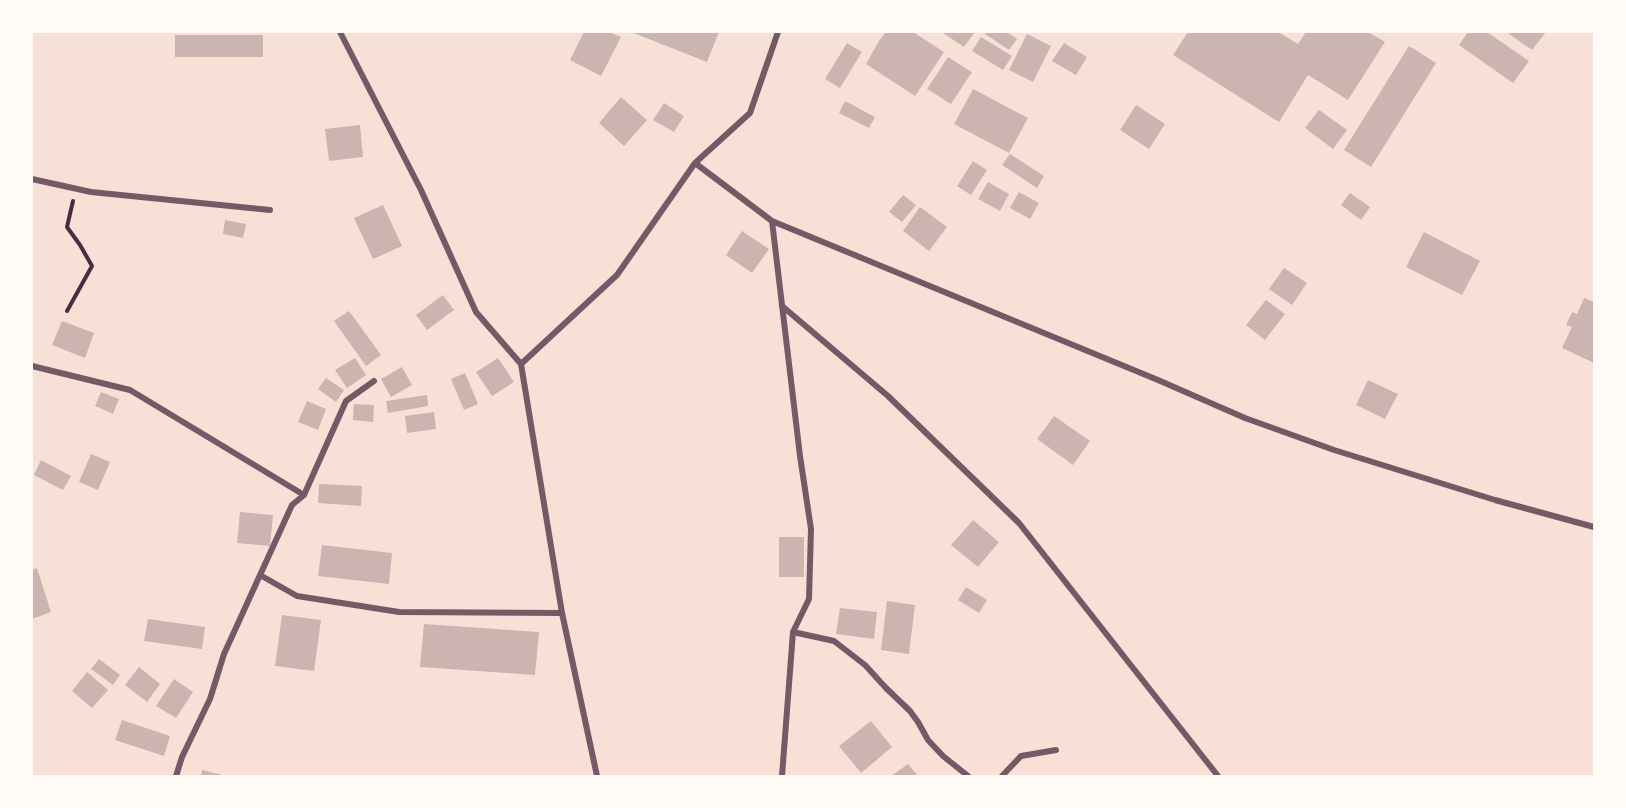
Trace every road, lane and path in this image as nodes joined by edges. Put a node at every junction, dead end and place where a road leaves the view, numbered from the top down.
1 (340, 32) edge
2 (778, 32) edge
3 (695, 163) junction
4 (32, 179) edge
5 (75, 189) junction
6 (270, 210) dead end
7 (772, 221) junction
8 (782, 306) junction
9 (67, 311) dead end
10 (521, 364) junction
11 (32, 366) edge
12 (374, 381) dead end
13 (304, 495) junction
14 (1594, 527) edge
15 (260, 575) junction
16 (562, 613) junction
17 (793, 632) junction
18 (1056, 750) dead end
19 (176, 777) edge
20 (597, 777) edge
21 (782, 777) edge
22 (968, 777) edge
23 (1002, 777) edge
24 (1218, 777) edge

1 - 10 street
2 - 3 street
3 - 7 street
3 - 10 street
4 - 5 street
5 - 6 street
5 - 9 path
7 - 8 street
7 - 14 street
8 - 17 street
8 - 24 street
10 - 16 street
11 - 13 street
12 - 13 street
13 - 15 street
15 - 16 street
15 - 19 street
16 - 20 street
17 - 21 street
17 - 22 street
18 - 23 street

